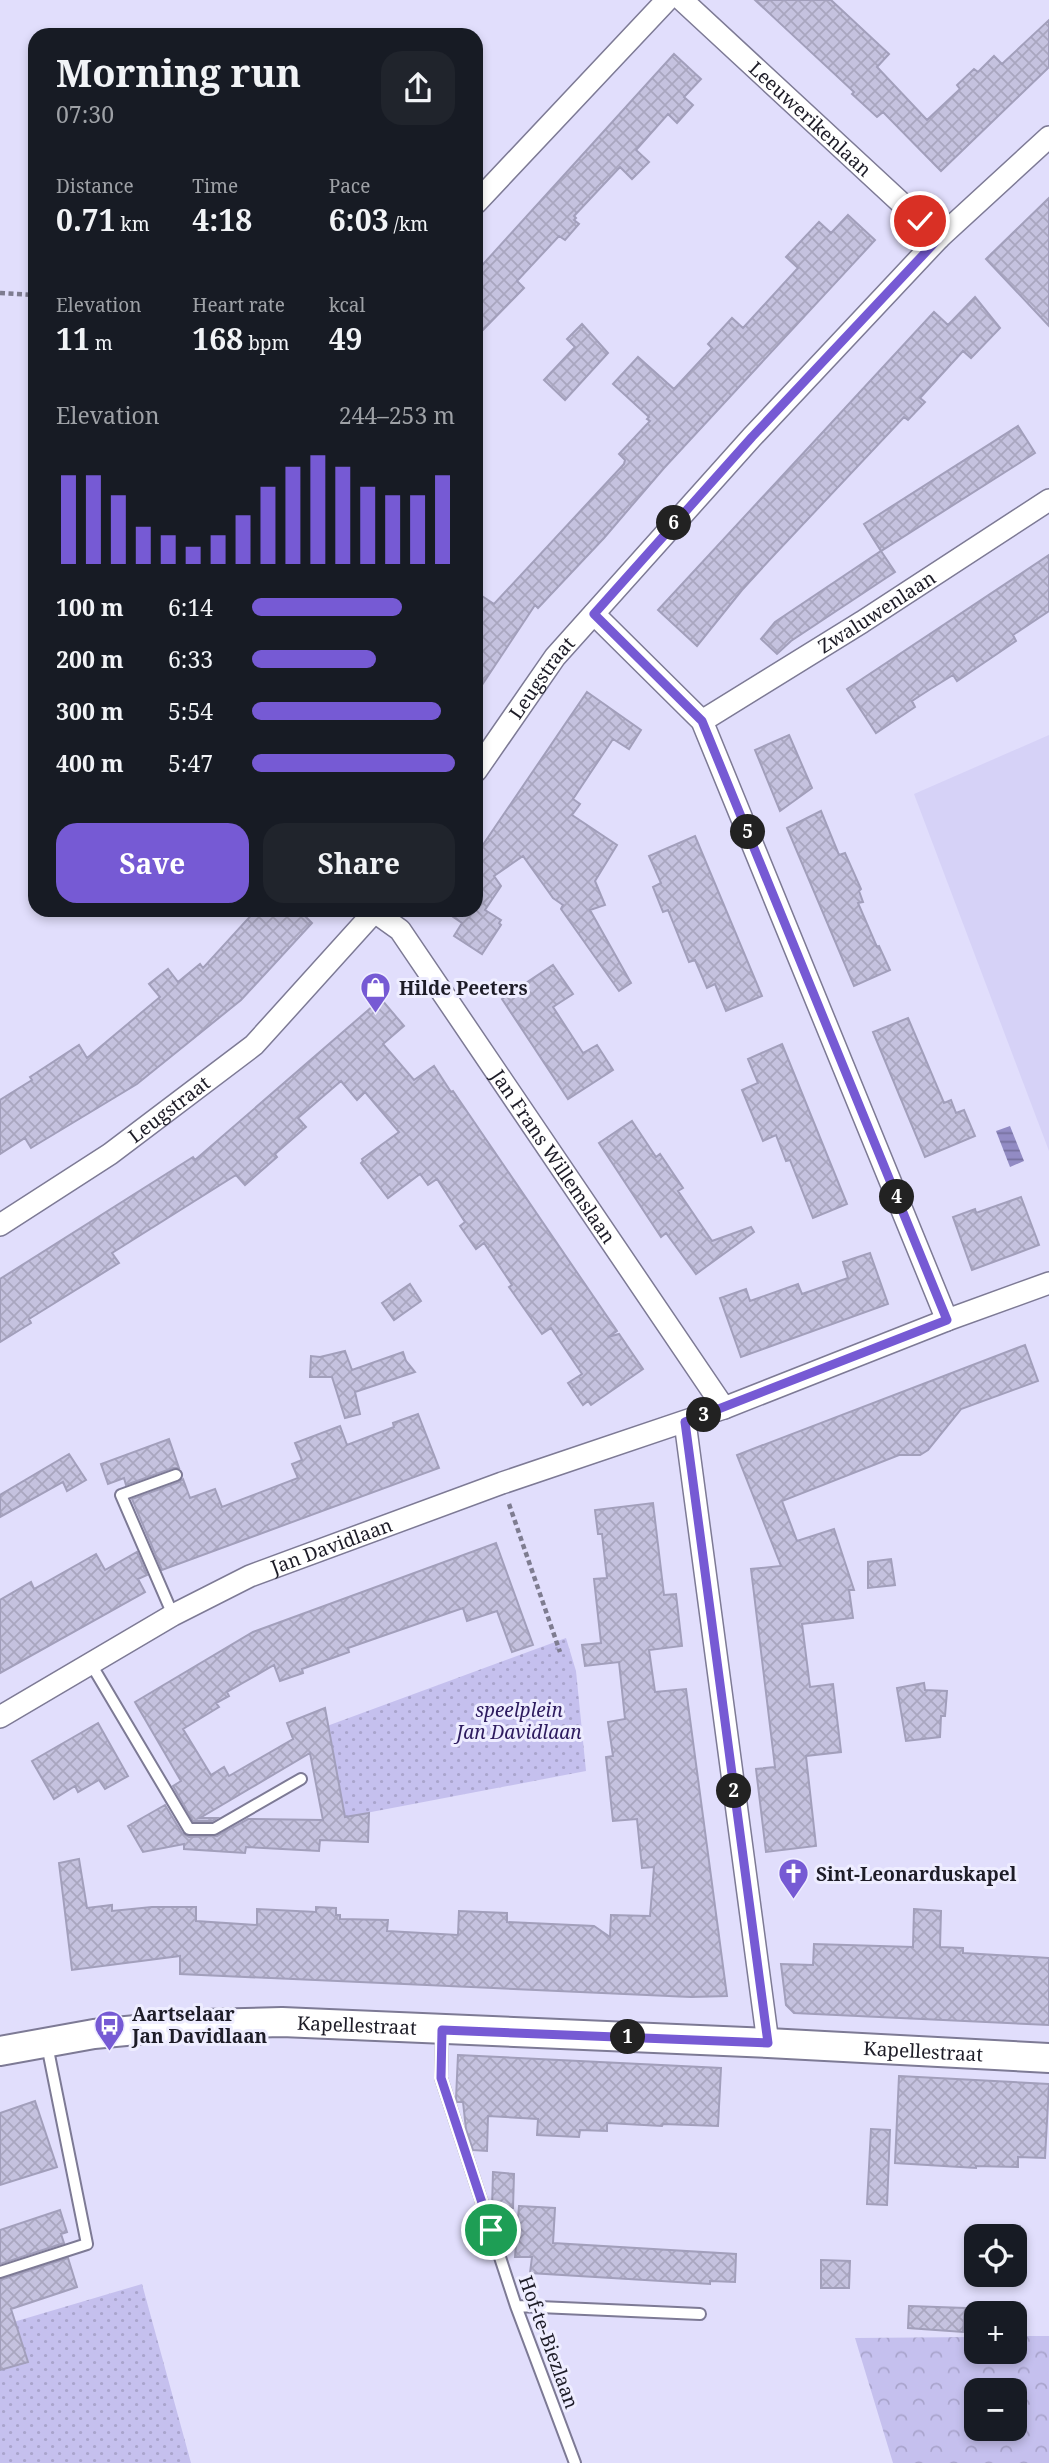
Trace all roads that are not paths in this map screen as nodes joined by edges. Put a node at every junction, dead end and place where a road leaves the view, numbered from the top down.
1 (667, 0) edge
2 (682, 0) edge
3 (1049, 137) edge
4 (483, 196) edge
5 (939, 238) junction
6 (1049, 500) edge
7 (594, 614) junction
8 (702, 721) junction
9 (483, 761) edge
10 (369, 917) edge
11 (382, 917) edge
12 (0, 1225) edge
13 (1049, 1283) edge
14 (947, 1320) junction
15 (723, 1408) junction
16 (685, 1422) junction
17 (176, 1475) dead end
18 (173, 1615) junction
19 (91, 1664) junction
20 (0, 1717) edge
21 (301, 1779) dead end
22 (442, 2030) junction
23 (47, 2042) junction
24 (768, 2043) junction
25 (0, 2051) edge
26 (1049, 2058) edge
27 (0, 2272) edge
28 (516, 2306) junction
29 (700, 2314) dead end
30 (575, 2463) edge

1 - 4 street
2 - 5 street, Leeuwerikenlaan
3 - 5 street, Leugstraat
5 - 7 street, Leugstraat
6 - 8 street, Zwaluwenlaan
7 - 8 street
7 - 9 street, Leugstraat
8 - 14 street
10 - 12 street, Leugstraat
11 - 15 street, Jan Frans Willemslaan
13 - 14 street, Jan Davidlaan
14 - 15 street, Jan Davidlaan
15 - 16 street, Jan Davidlaan
16 - 18 street, Jan Davidlaan
16 - 24 street
17 - 18 lane
18 - 19 street, Jan Davidlaan
19 - 20 street, Jan Davidlaan
19 - 21 lane
22 - 23 street, Kapellestraat
22 - 24 street, Kapellestraat
22 - 28 lane, Hof-te-Biezlaan
23 - 25 street, Kapellestraat
23 - 27 lane
24 - 26 street, Kapellestraat
28 - 29 lane
28 - 30 lane, Hof-te-Biezlaan

